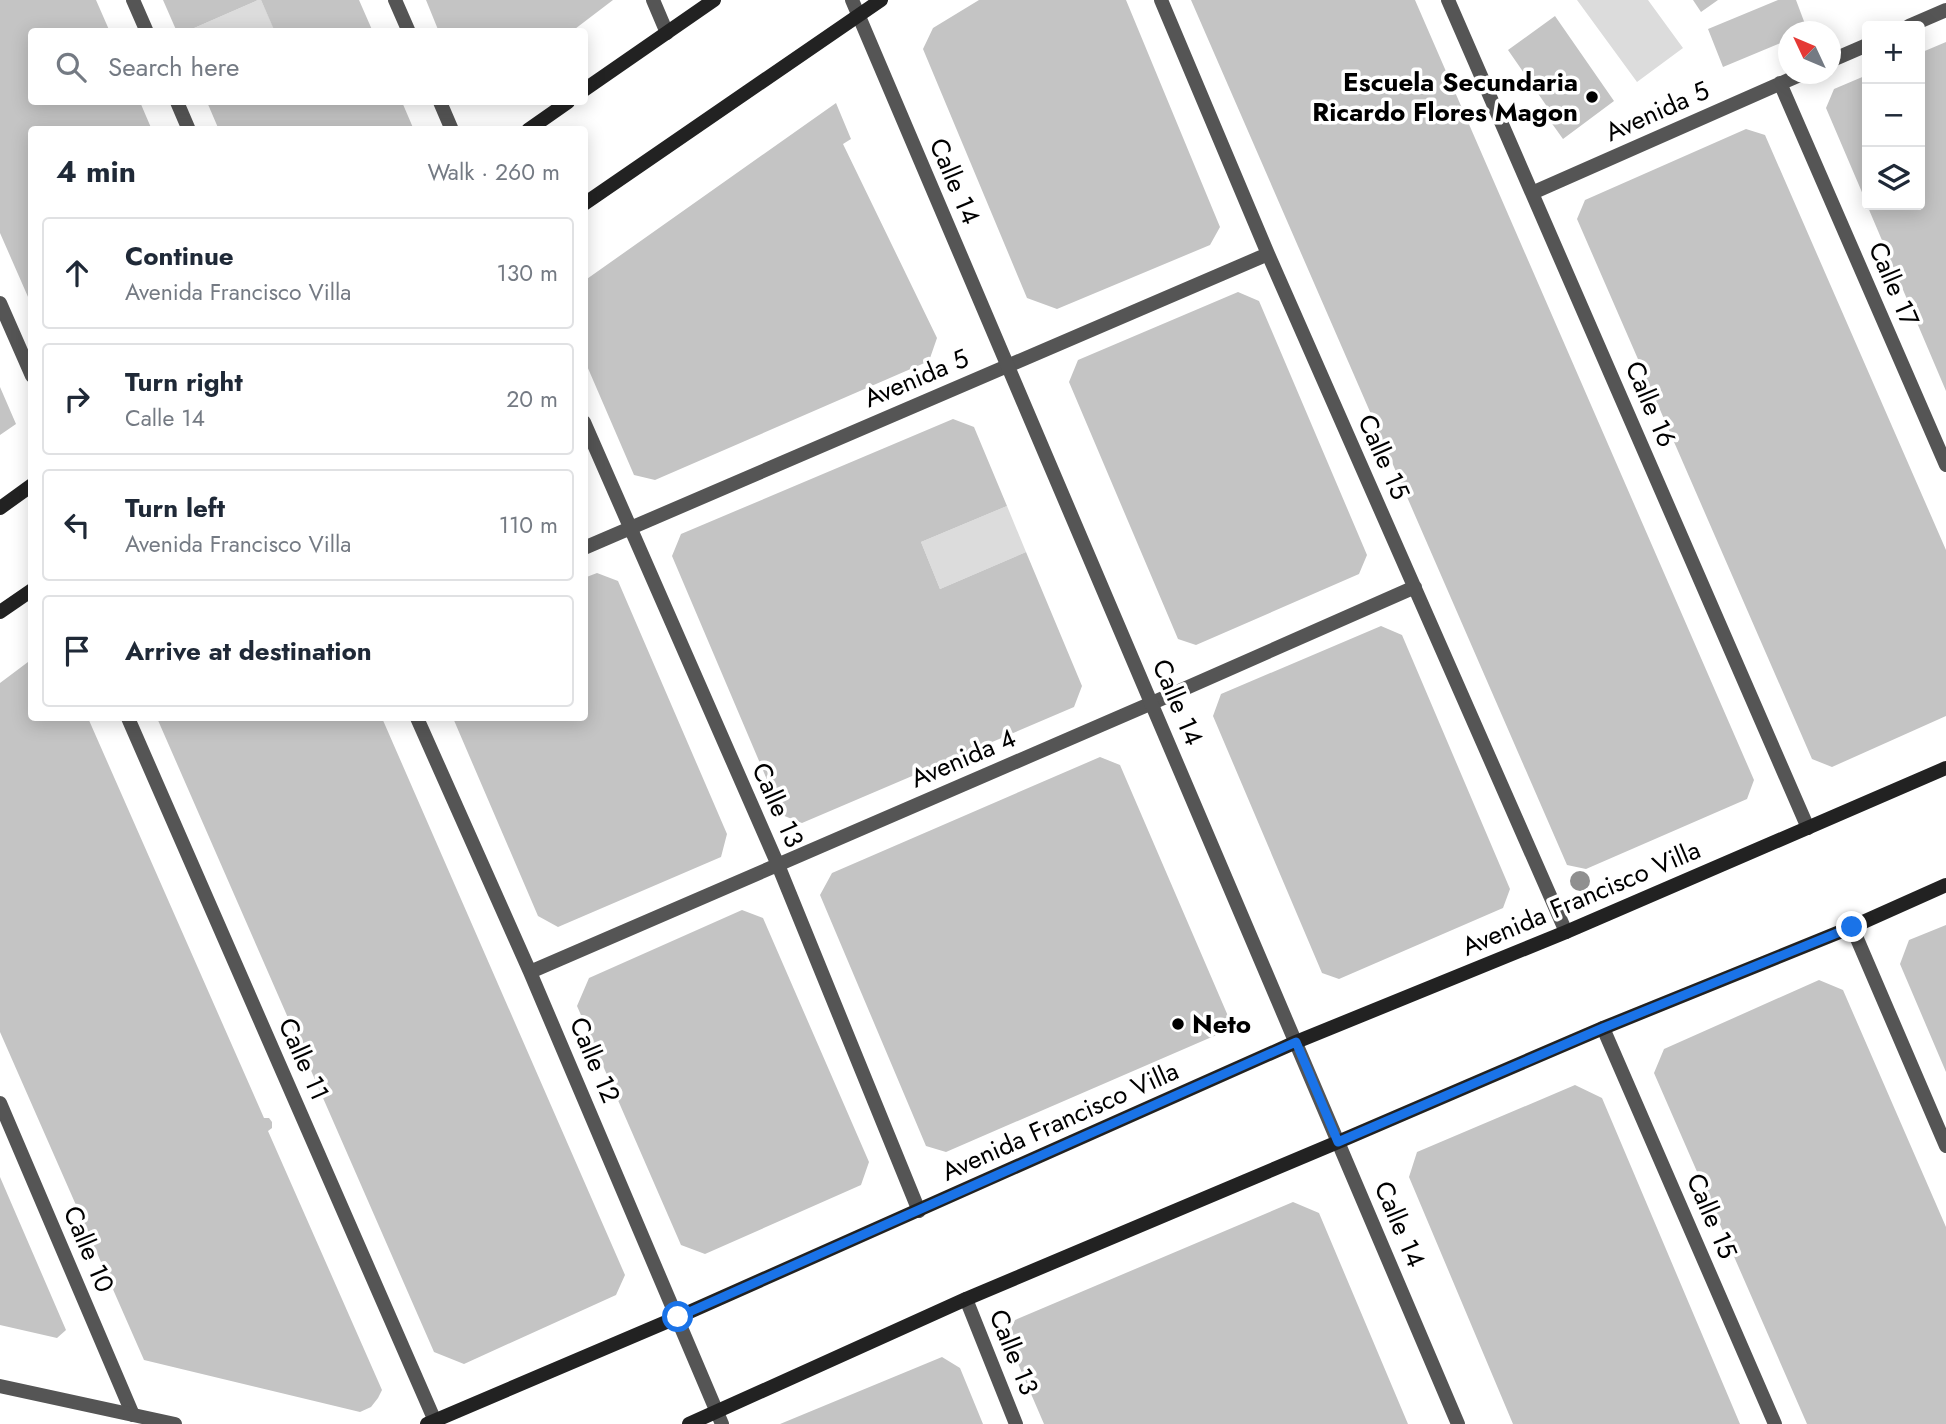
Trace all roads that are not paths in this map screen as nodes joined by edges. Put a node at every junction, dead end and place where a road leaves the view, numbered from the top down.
1 (133, 0) edge
2 (395, 0) edge
3 (653, 0) edge
4 (714, 0) edge
5 (852, 0) edge
6 (881, 0) edge
7 (1161, 0) edge
8 (1448, 0) edge
9 (1946, 10) edge
10 (859, 15) junction
11 (1921, 21) edge
12 (145, 28) edge
13 (407, 28) edge
14 (667, 33) junction
15 (1862, 47) edge
16 (1841, 56) edge
17 (1778, 84) edge
18 (1780, 84) edge
19 (588, 87) edge
20 (178, 105) edge
21 (441, 105) edge
22 (564, 105) edge
23 (187, 126) edge
24 (450, 126) edge
25 (534, 126) edge
26 (1532, 193) junction
27 (588, 202) edge
28 (1268, 254) junction
29 (0, 303) edge
30 (1007, 366) junction
31 (28, 367) edge
32 (588, 431) edge
33 (1946, 465) edge
34 (28, 488) edge
35 (0, 508) edge
36 (630, 528) junction
37 (588, 546) edge
38 (1415, 587) junction
39 (28, 593) edge
40 (0, 612) edge
41 (1152, 703) junction
42 (129, 721) edge
43 (418, 721) edge
44 (1946, 768) edge
45 (1808, 828) junction
46 (778, 865) junction
47 (1946, 885) edge
48 (1852, 927) junction
49 (1566, 932) junction
50 (530, 972) junction
51 (1603, 1028) junction
52 (1296, 1042) junction
53 (0, 1103) edge
54 (1338, 1142) junction
55 (1946, 1146) edge
56 (919, 1210) junction
57 (966, 1299) junction
58 (678, 1317) junction
59 (0, 1386) edge
60 (133, 1415) junction
61 (720, 1418) edge
62 (431, 1422) edge
63 (175, 1424) edge
64 (689, 1424) edge
65 (1016, 1424) edge
66 (1458, 1424) edge
67 (1775, 1424) edge

1 - 12 street
2 - 13 street
3 - 14 street
4 - 14 main road
5 - 10 street, Calle 14
6 - 10 main road
7 - 28 street, Calle 15
8 - 26 street, Calle 16
9 - 11 street
10 - 27 main road
10 - 30 street, Calle 14
14 - 19 main road
15 - 16 street
17 - 26 street, Avenida 5
18 - 33 street, Calle 17
20 - 23 street
21 - 24 street
22 - 25 main road
26 - 45 street, Calle 16
28 - 30 street, Avenida 5
28 - 38 street, Calle 15
29 - 31 street
30 - 36 street, Avenida 5
30 - 41 street, Calle 14
32 - 36 street, Calle 13
34 - 35 main road
36 - 37 street, Avenida 5
36 - 46 street, Calle 13
38 - 41 street, Avenida 4
38 - 49 street, Calle 15
39 - 40 main road
41 - 46 street, Avenida 4
41 - 52 street, Calle 14
42 - 62 street, Calle 11
43 - 50 street, Calle 12
44 - 45 main road, Avenida Francisco Villa
45 - 49 main road, Avenida Francisco Villa
46 - 50 street, Avenida 4
46 - 56 street, Calle 13
47 - 48 main road
48 - 51 main road
48 - 55 street
49 - 52 main road, Avenida Francisco Villa
50 - 58 street, Calle 12
51 - 54 main road
51 - 67 street, Calle 15
52 - 54 street, Calle 14
52 - 56 main road, Avenida Francisco Villa
53 - 60 street, Calle 10
54 - 57 main road
54 - 66 street, Calle 14
56 - 58 main road, Avenida Francisco Villa
57 - 61 main road
57 - 65 street, Calle 13
58 - 61 street, Calle 12
58 - 62 main road, Avenida Francisco Villa
59 - 60 street
60 - 63 street
61 - 64 main road

